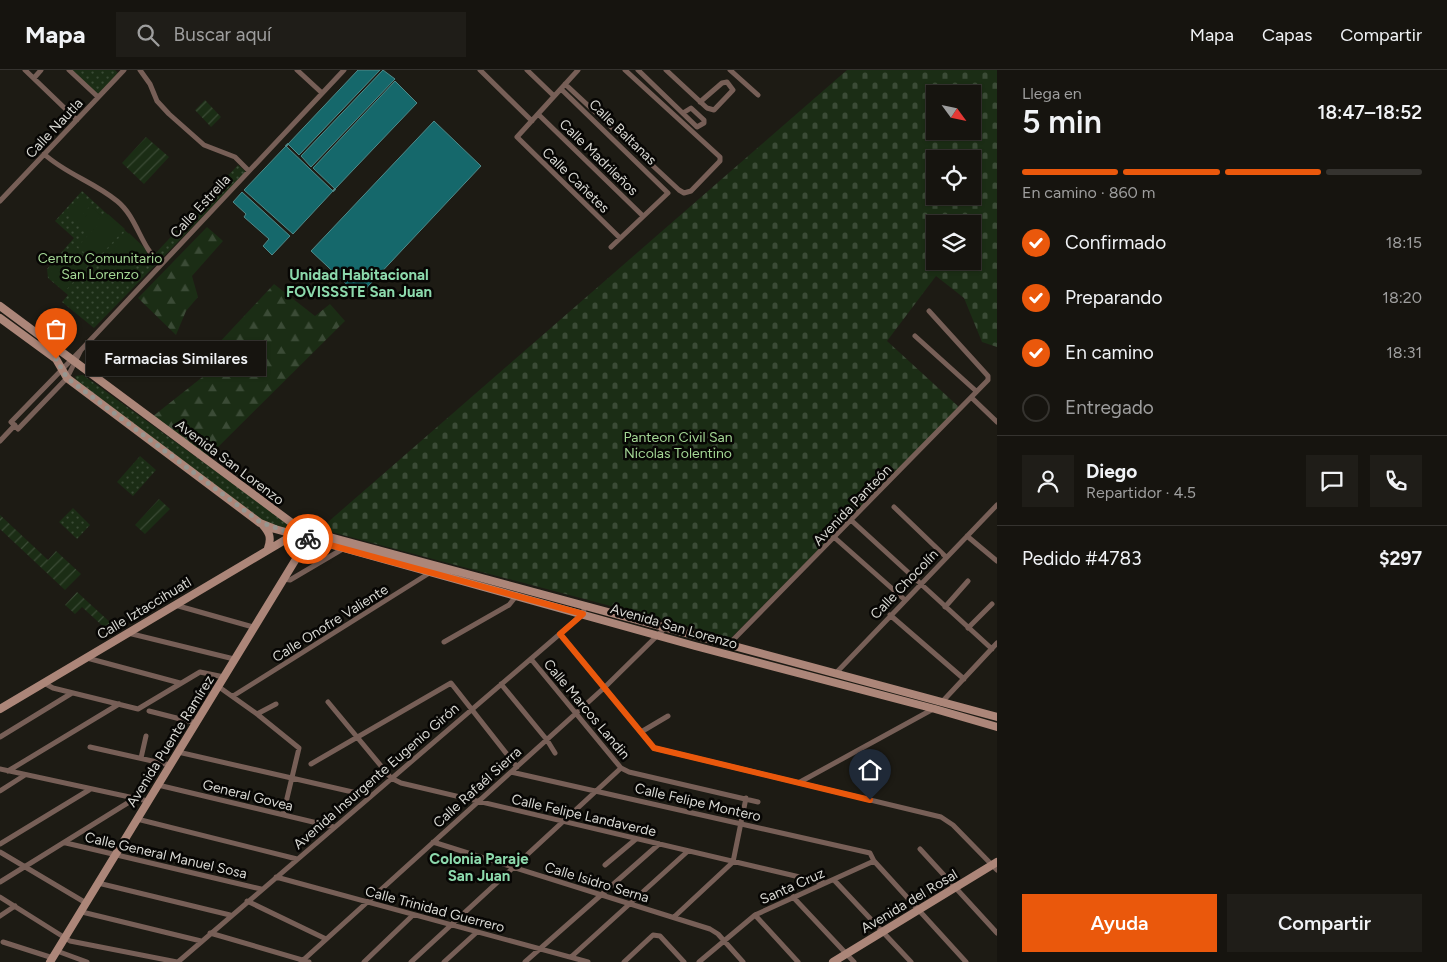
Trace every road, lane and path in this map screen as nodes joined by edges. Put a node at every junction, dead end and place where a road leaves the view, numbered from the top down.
1 (25, 70) edge
2 (41, 70) edge
3 (69, 70) edge
4 (114, 70) edge
5 (140, 70) edge
6 (297, 70) edge
7 (344, 70) edge
8 (480, 70) edge
9 (527, 70) edge
10 (578, 70) edge
11 (625, 70) edge
12 (638, 70) edge
13 (666, 70) edge
14 (730, 70) edge
15 (122, 72) edge
16 (34, 78) junction
17 (563, 86) junction
18 (322, 93) junction
19 (758, 95) dead end
20 (554, 96) junction
21 (98, 97) junction
22 (700, 102) junction
23 (683, 113) dead end
24 (538, 114) junction
25 (77, 120) junction
26 (532, 120) junction
27 (44, 154) junction
28 (249, 171) junction
29 (0, 201) edge
30 (644, 216) junction
31 (620, 238) junction
32 (611, 247) dead end
33 (161, 264) junction
34 (0, 306) edge
35 (929, 310) dead end
36 (0, 318) edge
37 (915, 336) dead end
38 (73, 359) junction
39 (62, 369) junction
40 (67, 378) junction
41 (976, 391) junction
42 (972, 398) junction
43 (997, 422) edge
44 (15, 425) junction
45 (0, 441) edge
46 (997, 505) edge
47 (894, 507) dead end
48 (852, 521) junction
49 (260, 522) junction
50 (297, 532) junction
51 (310, 536) junction
52 (967, 536) junction
53 (836, 538) junction
54 (346, 545) junction
55 (268, 548) junction
56 (946, 557) junction
57 (997, 561) edge
58 (433, 568) junction
59 (283, 579) junction
60 (968, 581) dead end
61 (919, 584) junction
62 (517, 595) junction
63 (905, 600) junction
64 (992, 604) dead end
65 (175, 605) junction
66 (945, 607) junction
67 (584, 610) junction
68 (890, 615) junction
69 (253, 627) junction
70 (666, 627) junction
71 (968, 628) junction
72 (127, 633) junction
73 (560, 634) junction
74 (660, 635) junction
75 (444, 642) dead end
76 (997, 643) edge
77 (730, 644) junction
78 (992, 648) junction
79 (86, 658) junction
80 (234, 659) junction
81 (531, 659) junction
82 (836, 673) junction
83 (224, 677) junction
84 (964, 679) junction
85 (863, 680) junction
86 (829, 681) junction
87 (44, 683) junction
88 (180, 683) junction
89 (501, 684) junction
90 (219, 687) junction
91 (605, 687) junction
92 (860, 689) junction
93 (72, 693) junction
94 (233, 696) junction
95 (943, 701) junction
96 (328, 702) dead end
97 (118, 704) junction
98 (276, 704) dead end
99 (0, 709) edge
100 (471, 709) junction
101 (935, 709) junction
102 (149, 711) dead end
103 (576, 713) junction
104 (257, 714) junction
105 (668, 716) dead end
106 (997, 717) edge
107 (196, 723) junction
108 (997, 727) edge
109 (641, 732) junction
110 (146, 736) dead end
111 (0, 737) edge
112 (358, 737) junction
113 (547, 740) junction
114 (90, 747) dead end
115 (178, 752) junction
116 (555, 753) dead end
117 (141, 758) junction
118 (311, 764) dead end
119 (170, 765) junction
120 (517, 767) junction
121 (621, 768) junction
122 (0, 770) edge
123 (8, 771) junction
124 (511, 772) junction
125 (25, 775) junction
126 (292, 778) junction
127 (392, 778) junction
128 (800, 782) junction
129 (158, 785) junction
130 (89, 790) junction
131 (597, 790) junction
132 (0, 791) edge
133 (370, 796) junction
134 (746, 798) junction
135 (134, 799) junction
136 (479, 801) junction
137 (148, 802) junction
138 (758, 802) dead end
139 (283, 815) junction
140 (137, 819) junction
141 (563, 821) junction
142 (740, 823) junction
143 (334, 827) junction
144 (636, 839) junction
145 (433, 842) junction
146 (66, 843) junction
147 (0, 844) edge
148 (659, 844) junction
149 (920, 849) dead end
150 (0, 852) edge
151 (688, 852) junction
152 (116, 854) junction
153 (297, 859) junction
154 (874, 861) junction
155 (733, 862) junction
156 (605, 865) dead end
157 (24, 866) junction
158 (996, 866) edge
159 (512, 868) junction
160 (276, 877) junction
161 (834, 880) junction
162 (0, 882) edge
163 (825, 883) junction
164 (98, 884) junction
165 (957, 887) junction
166 (261, 889) junction
167 (602, 895) junction
168 (793, 896) junction
169 (0, 897) edge
170 (247, 901) junction
171 (367, 902) junction
172 (86, 903) junction
173 (630, 904) junction
174 (15, 906) junction
175 (921, 910) junction
176 (82, 912) junction
177 (230, 915) junction
178 (755, 915) junction
179 (0, 916) edge
180 (413, 916) junction
181 (674, 916) junction
182 (451, 925) junction
183 (883, 931) junction
184 (477, 932) junction
185 (210, 933) junction
186 (997, 933) edge
187 (66, 937) junction
188 (326, 939) junction
189 (724, 940) junction
190 (201, 941) junction
191 (3, 942) dead end
192 (539, 950) junction
193 (846, 954) junction
194 (53, 957) edge
195 (571, 958) junction
196 (302, 961) edge
197 (87, 962) edge
198 (177, 962) edge
199 (309, 962) edge
200 (364, 962) edge
201 (411, 962) edge
202 (444, 962) edge
203 (525, 962) edge
204 (588, 962) edge
205 (624, 962) edge
206 (684, 962) edge
207 (698, 962) edge
208 (743, 962) edge
209 (798, 962) edge
210 (833, 962) edge
211 (854, 962) edge
212 (911, 962) edge
213 (966, 962) edge

1 - 16 street
2 - 16 street
3 - 21 street
4 - 15 street
5 - 28 street
6 - 18 street
7 - 18 street, Calle Estrella
8 - 26 street
9 - 20 street
10 - 17 street
11 - 17 street
12 - 23 street
13 - 22 street
14 - 19 street
15 - 21 street, Calle Nautla
16 - 25 street
17 - 20 street
17 - 30 street, Calle Baltanas
18 - 28 street, Calle Estrella
20 - 24 street
21 - 25 street, Calle Nautla
22 - 22 street
24 - 26 street
24 - 30 street, Calle Madrileños
25 - 27 street, Calle Nautla
26 - 31 street, Calle Cañetes
27 - 29 street, Calle Nautla
27 - 33 street
28 - 33 street, Calle Estrella
30 - 31 street
31 - 32 street
33 - 38 street, Calle Estrella
34 - 38 main road, Avenida San Lorenzo
35 - 41 street, Avenida Panteón
36 - 39 main road, Avenida San Lorenzo
37 - 41 street
38 - 39 street, Calle Estrella
38 - 40 street, Calle Estrella
38 - 50 main road, Avenida San Lorenzo
39 - 40 main road, Avenida San Lorenzo
39 - 44 street, Calle Estrella
40 - 44 street, Calle Estrella
40 - 49 main road, Avenida San Lorenzo
41 - 42 street, Avenida Panteón
42 - 43 street
42 - 48 street, Avenida Panteón
44 - 45 street, Calle Estrella
46 - 52 street, Calle Chocolín
47 - 56 street
48 - 53 street, Avenida Panteón
48 - 61 street
49 - 50 main road, Avenida San Lorenzo
49 - 55 main road
50 - 51 main road, Avenida San Lorenzo
50 - 55 main road, Calle Iztaccihuatl
51 - 54 main road, Avenida San Lorenzo
51 - 59 main road, Avenida Puente Ramírez
52 - 56 street, Calle Chocolín
52 - 57 street
53 - 63 street
53 - 77 street, Avenida Panteón
54 - 58 main road, Avenida San Lorenzo
54 - 59 street
55 - 65 main road, Calle Iztaccihuatl
56 - 61 street, Calle Chocolín
58 - 62 main road, Avenida San Lorenzo
58 - 67 main road, Avenida San Lorenzo
58 - 94 street, Calle Onofre Valiente
59 - 69 main road, Avenida Puente Ramírez
60 - 66 street
61 - 63 street, Calle Chocolín
61 - 66 street
62 - 67 main road, Avenida San Lorenzo
62 - 75 street
63 - 68 street, Calle Chocolín
64 - 71 street
65 - 69 street
65 - 72 main road, Calle Iztaccihuatl
66 - 71 street
67 - 70 main road, Avenida San Lorenzo
67 - 73 street, Avenida Insurgente Eugenio Girón
67 - 74 main road, Avenida San Lorenzo
68 - 82 street, Calle Chocolín
68 - 84 street
69 - 80 main road, Avenida Puente Ramírez
70 - 74 street, Calle Rafaél Sierra
70 - 77 main road, Avenida San Lorenzo
71 - 78 street
72 - 79 main road, Calle Iztaccihuatl
72 - 80 street
73 - 81 street, Avenida Insurgente Eugenio Girón
73 - 91 street
74 - 86 main road, Avenida San Lorenzo
74 - 91 street, Calle Rafaél Sierra
76 - 78 street
77 - 82 main road, Avenida San Lorenzo
78 - 84 street
79 - 87 main road, Calle Iztaccihuatl
79 - 88 street
80 - 83 main road, Avenida Puente Ramírez
81 - 89 street, Avenida Insurgente Eugenio Girón
81 - 103 street, Calle Marcos Landin
82 - 85 main road, Avenida San Lorenzo
82 - 86 street, Calle Chocolín
83 - 88 street
83 - 90 main road, Avenida Puente Ramírez
84 - 95 street
85 - 92 main road
85 - 95 main road, Avenida San Lorenzo
86 - 92 main road, Avenida San Lorenzo
87 - 93 street
87 - 99 main road, Calle Iztaccihuatl
88 - 97 street
89 - 100 street, Avenida Insurgente Eugenio Girón
89 - 113 street
90 - 94 street
90 - 107 main road, Avenida Puente Ramírez
91 - 103 street, Calle Rafaél Sierra
91 - 109 street
92 - 101 main road, Avenida San Lorenzo
93 - 97 street
93 - 111 street
94 - 104 street
95 - 101 street
95 - 106 main road, Avenida San Lorenzo
96 - 112 street
97 - 123 street
98 - 104 street
100 - 112 street
100 - 120 street
100 - 127 street, Avenida Insurgente Eugenio Girón
101 - 108 main road, Avenida San Lorenzo
101 - 128 street
102 - 107 street
103 - 113 street, Calle Rafaél Sierra
103 - 121 street, Calle Marcos Landin
104 - 126 street
105 - 109 street
107 - 115 main road, Avenida Puente Ramírez
109 - 128 street
110 - 117 street
112 - 118 street
112 - 127 street
113 - 116 street
113 - 120 street, Calle Rafaél Sierra
114 - 117 street
115 - 119 main road, Avenida Puente Ramírez
115 - 126 street
117 - 119 street
119 - 129 main road, Avenida Puente Ramírez
120 - 124 street, Calle Rafaél Sierra
121 - 131 street
121 - 134 street, Calle Marcos Landin
122 - 123 street
123 - 125 street
124 - 131 street, Calle Felipe Montero
124 - 136 street, Calle Rafaél Sierra
125 - 130 street
125 - 132 street
126 - 133 street
126 - 139 street
127 - 133 street, Avenida Insurgente Eugenio Girón
127 - 136 street, Calle Felipe Landaverde
128 - 158 street
129 - 137 main road, Avenida Puente Ramírez
129 - 139 street, General Govea
130 - 135 street
130 - 147 street
131 - 141 street
131 - 142 street, Calle Felipe Montero
133 - 143 street, Avenida Insurgente Eugenio Girón
134 - 138 street, Calle Marcos Landin
134 - 142 street
135 - 137 street
135 - 146 street
136 - 141 street, Calle Felipe Landaverde
136 - 145 street, Calle Rafaél Sierra
137 - 140 main road, Avenida Puente Ramírez
139 - 143 street, General Govea
140 - 152 main road, Avenida Puente Ramírez
140 - 153 street
141 - 144 street, Calle Felipe Landaverde
141 - 159 street
142 - 154 street, Calle Felipe Montero
142 - 155 street
143 - 153 street, Avenida Insurgente Eugenio Girón
144 - 148 street, Calle Felipe Landaverde
144 - 156 street
145 - 159 street, Calle Isidro Serna
145 - 171 street, Calle Rafaél Sierra
146 - 152 street, Calle General Manuel Sosa
146 - 157 street
148 - 151 street, Calle Felipe Landaverde
148 - 167 street
149 - 165 street
150 - 157 street
151 - 155 street, Calle Felipe Landaverde
151 - 173 street
152 - 164 main road, Avenida Puente Ramírez
152 - 166 street, Calle General Manuel Sosa
153 - 160 street, Avenida Insurgente Eugenio Girón
154 - 161 street, Santa Cruz
154 - 175 street
155 - 163 street, Calle Felipe Landaverde
155 - 181 street
157 - 162 street
157 - 172 street
158 - 165 main road, Avenida del Rosal
159 - 167 street, Calle Isidro Serna
159 - 182 street
160 - 166 street, Avenida Insurgente Eugenio Girón
160 - 171 street, Calle Trinidad Guerrero
161 - 163 street, Santa Cruz
161 - 183 street
163 - 168 street, Santa Cruz
164 - 172 main road, Avenida Puente Ramírez
164 - 177 street
165 - 175 main road, Avenida del Rosal
165 - 186 street
166 - 170 street, Avenida Insurgente Eugenio Girón
167 - 173 street, Calle Isidro Serna
167 - 192 street
168 - 178 street, Santa Cruz
168 - 193 street
169 - 174 street
170 - 177 street, Avenida Insurgente Eugenio Girón
170 - 188 street
171 - 180 street, Calle Trinidad Guerrero
171 - 188 street, Calle Rafaél Sierra
172 - 176 main road, Avenida Puente Ramírez
173 - 181 street, Calle Isidro Serna
173 - 195 street
174 - 179 street
174 - 187 street
175 - 183 main road, Avenida del Rosal
175 - 213 street
176 - 187 main road, Avenida Puente Ramírez
176 - 190 street
177 - 185 street, Avenida Insurgente Eugenio Girón
178 - 189 street, Santa Cruz
178 - 209 street
180 - 182 street, Calle Trinidad Guerrero
180 - 200 street
181 - 189 street, Calle Isidro Serna
182 - 184 street, Calle Trinidad Guerrero
182 - 201 street
183 - 193 main road, Avenida del Rosal
183 - 212 street
184 - 192 street, Calle Trinidad Guerrero
184 - 202 street
185 - 190 street, Avenida Insurgente Eugenio Girón
185 - 196 street
187 - 194 main road, Avenida Puente Ramírez
187 - 198 street
188 - 196 street, Calle Rafaél Sierra
189 - 207 street, Santa Cruz
189 - 208 street, Calle Isidro Serna
190 - 198 street, Avenida Insurgente Eugenio Girón
191 - 194 street
192 - 195 street, Calle Trinidad Guerrero
192 - 203 street
193 - 210 main road, Avenida del Rosal
193 - 211 street
194 - 197 street
195 - 204 street, Calle Trinidad Guerrero
196 - 199 street
205 - 206 street

